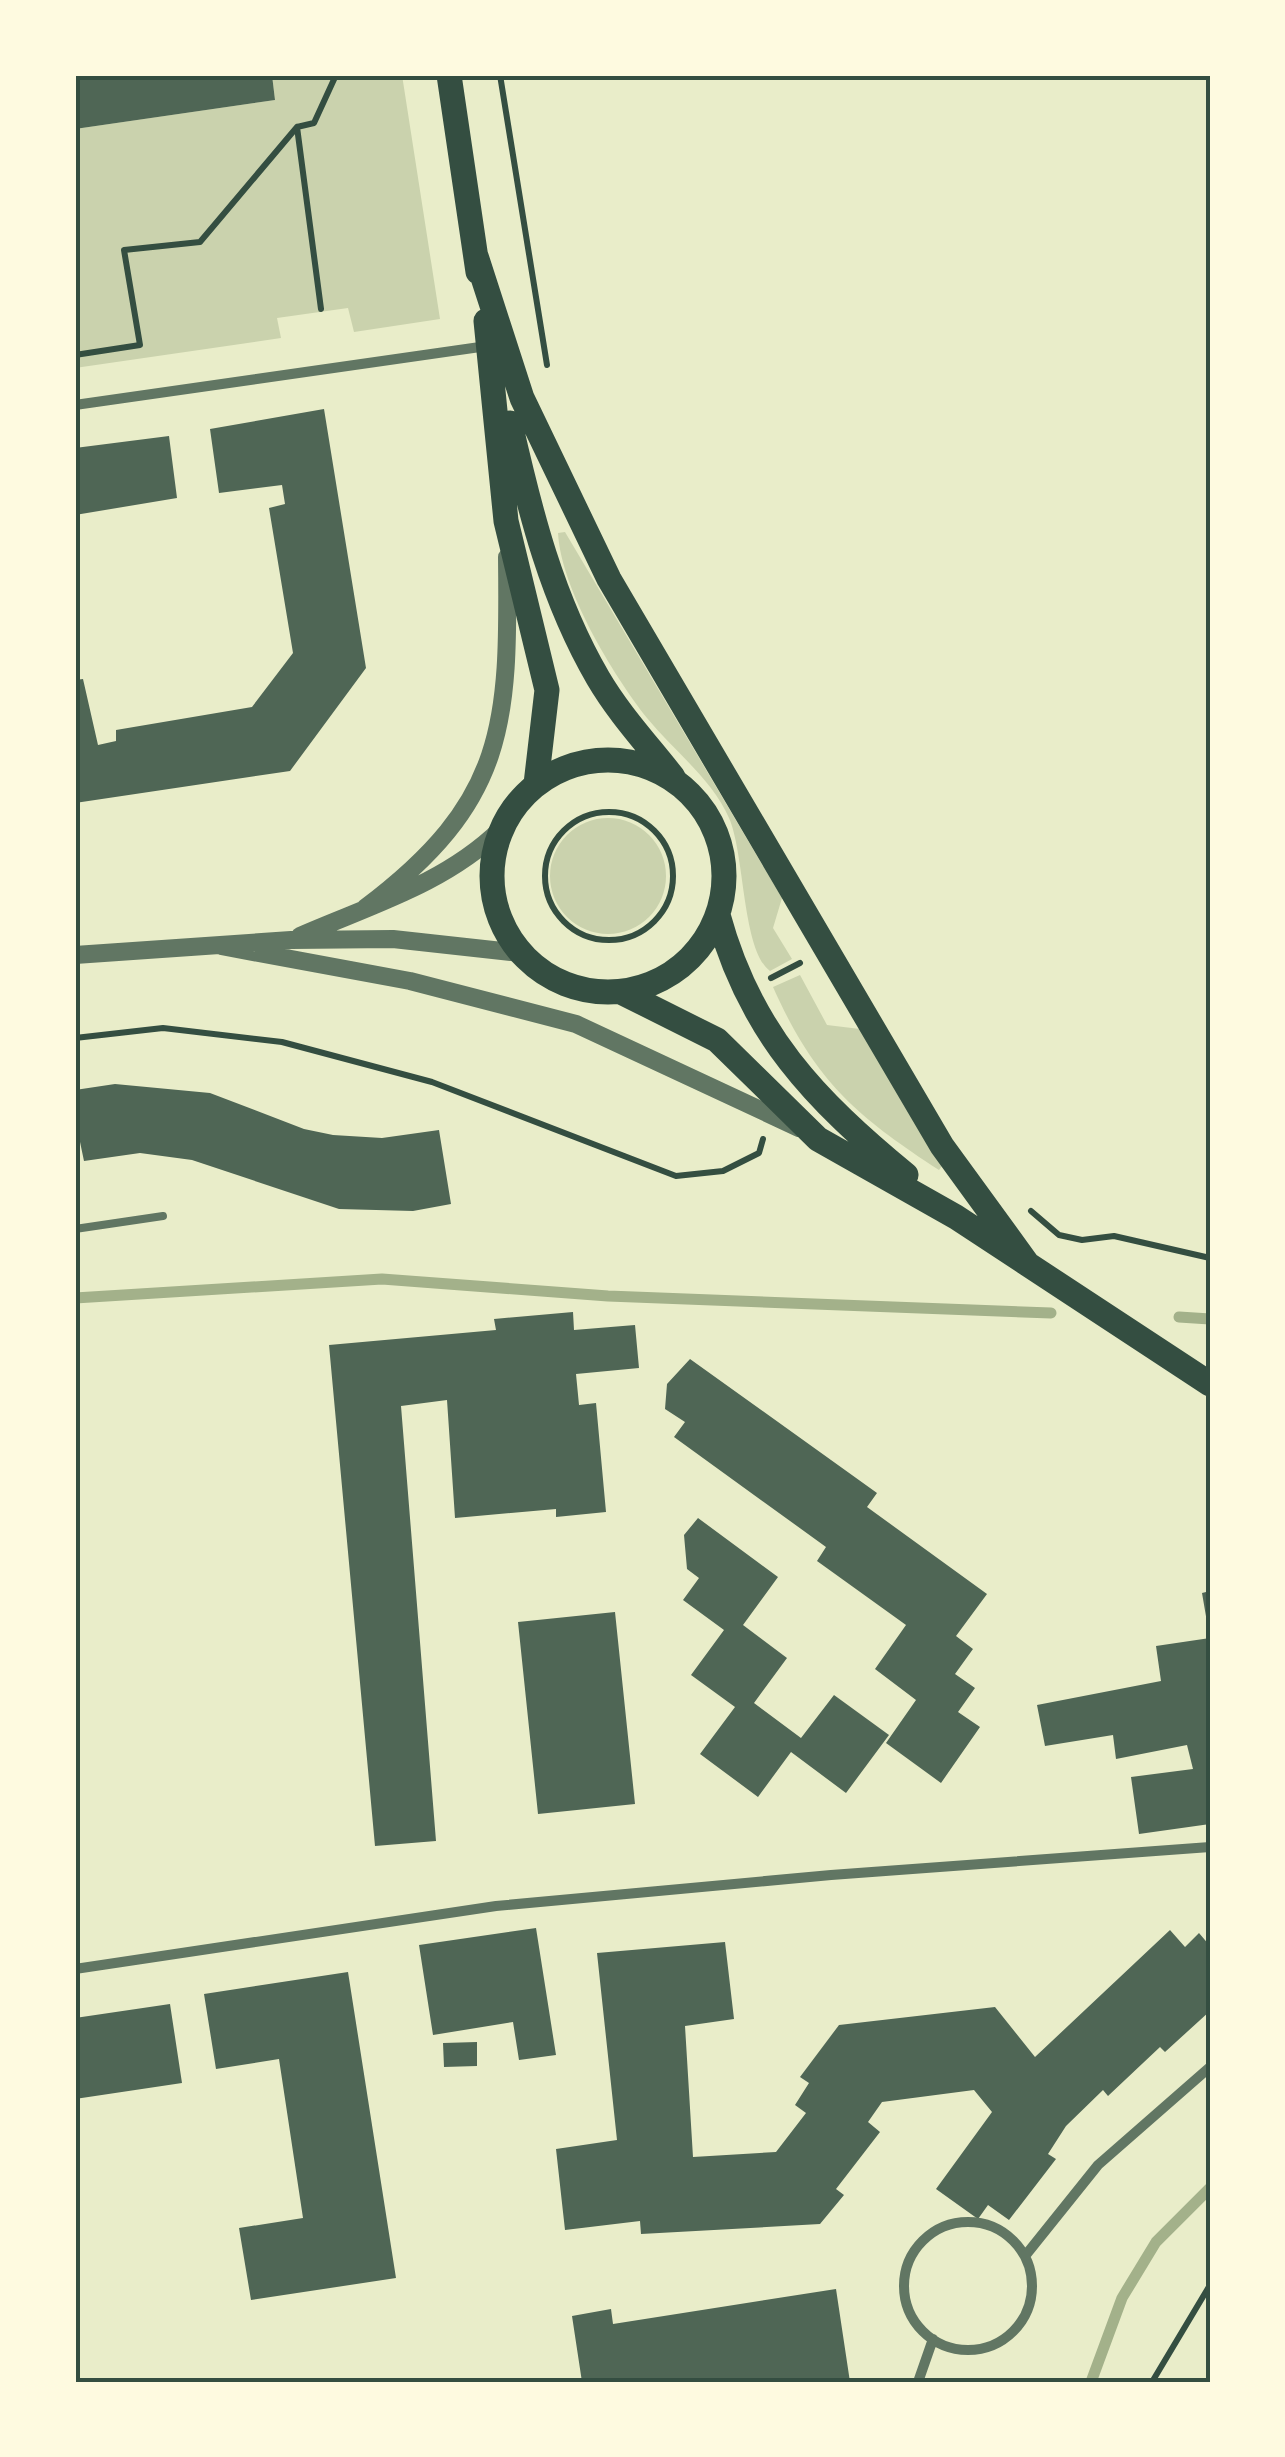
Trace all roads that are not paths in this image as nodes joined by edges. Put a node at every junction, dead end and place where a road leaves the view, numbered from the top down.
1 (448, 75) edge
2 (476, 256) junction
3 (485, 313) junction
4 (488, 346) junction
5 (75, 405) edge
6 (506, 522) junction
7 (536, 784) junction
8 (680, 784) junction
9 (500, 830) junction
10 (365, 908) junction
11 (718, 915) junction
12 (291, 940) junction
13 (222, 946) junction
14 (520, 953) junction
15 (75, 955) edge
16 (623, 992) junction
17 (818, 1139) junction
18 (163, 1216) dead end
19 (956, 1217) junction
20 (75, 1229) edge
21 (1027, 1263) junction
22 (1210, 1384) edge
23 (1210, 1847) edge
24 (75, 1969) edge
25 (1210, 2067) edge
26 (1025, 2256) junction
27 (933, 2339) junction
28 (918, 2382) edge

1 - 2 main road
2 - 3 main road
2 - 21 main road
3 - 4 main road
3 - 8 main road
4 - 5 street
4 - 6 main road
6 - 7 main road
6 - 10 street
7 - 8 main road
7 - 9 main road
8 - 11 main road
9 - 10 street
9 - 14 main road
10 - 12 street
11 - 16 main road
11 - 19 main road
12 - 13 street
12 - 14 street
13 - 15 street
13 - 17 street
14 - 16 main road
16 - 17 main road
17 - 19 main road
18 - 20 lane
19 - 21 main road
21 - 22 main road
23 - 24 street
25 - 26 street
26 - 27 street
26 - 27 street
27 - 28 street

